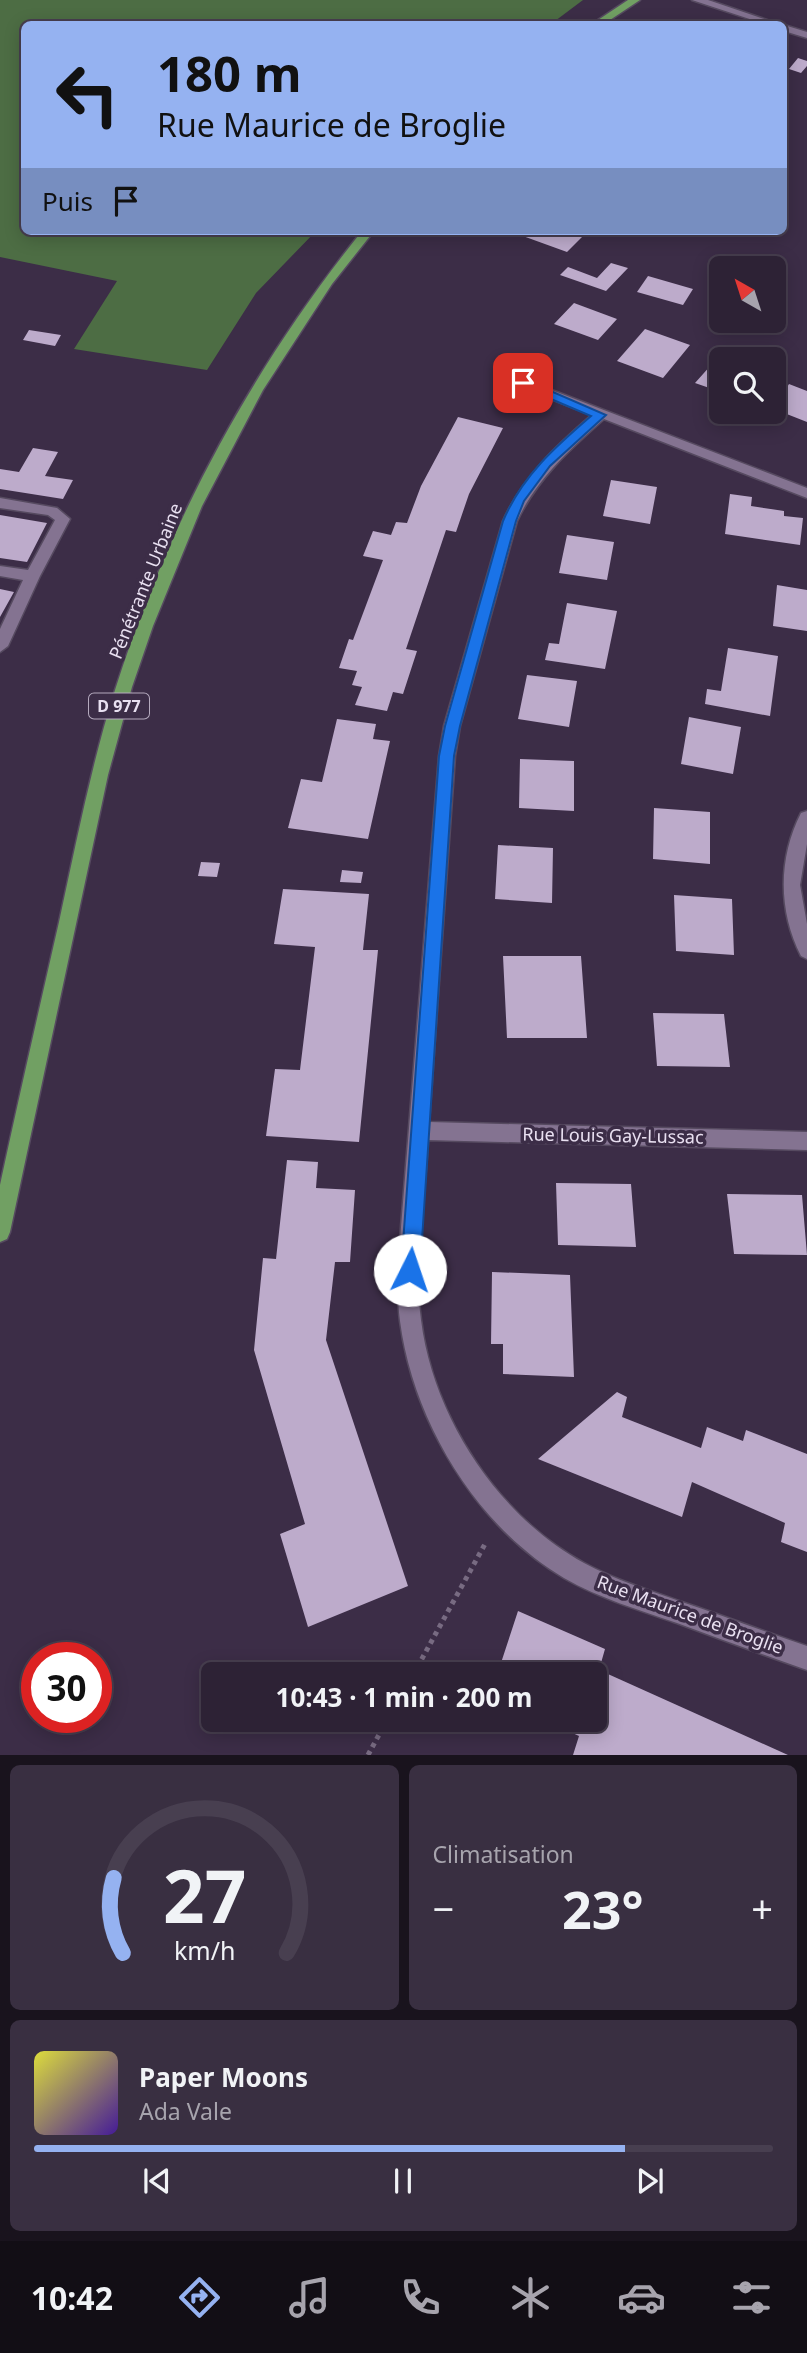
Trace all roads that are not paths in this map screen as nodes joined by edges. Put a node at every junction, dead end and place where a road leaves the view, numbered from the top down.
1 (635, 0) edge
2 (697, 0) edge
3 (602, 21) edge
4 (763, 21) edge
5 (787, 29) edge
6 (807, 35) edge
7 (365, 235) edge
8 (523, 383) dead end
9 (600, 415) junction
10 (807, 493) edge
11 (0, 503) edge
12 (0, 571) edge
13 (32, 576) junction
14 (0, 646) edge
15 (807, 818) edge
16 (807, 951) edge
17 (419, 1131) junction
18 (807, 1141) edge
19 (0, 1231) edge
20 (807, 1658) edge

1 - 3 main road
2 - 4 street
5 - 6 street
7 - 19 main road, Pénétrante Urbaine / D 977
8 - 9 street
9 - 10 street
9 - 17 street, Rue Maurice de Broglie
11 - 13 street
12 - 13 street
13 - 14 street
15 - 16 street
17 - 18 street, Rue Louis Gay-Lussac
17 - 20 street, Rue Maurice de Broglie

